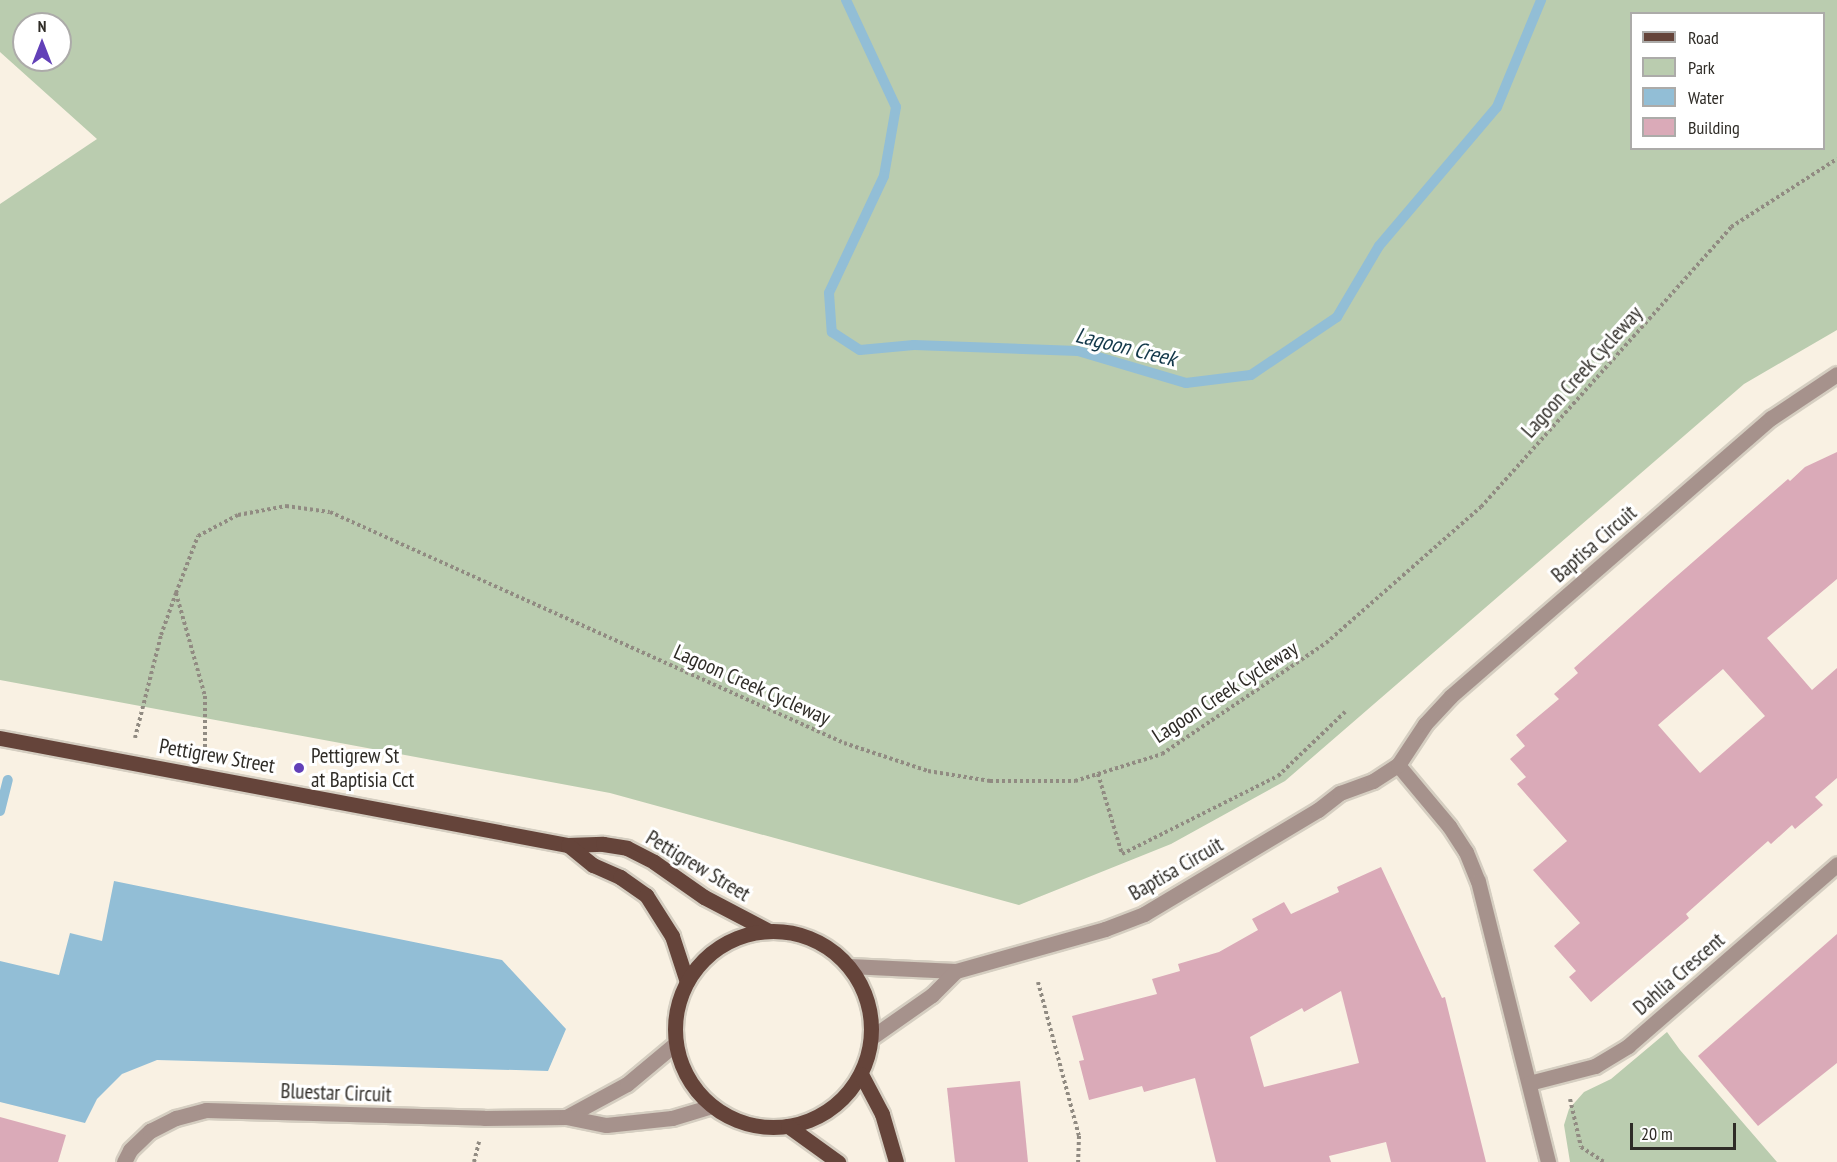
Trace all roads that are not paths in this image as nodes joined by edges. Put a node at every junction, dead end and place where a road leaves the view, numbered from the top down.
1 (1837, 374) edge
2 (0, 738) edge
3 (1398, 765) junction
4 (568, 845) junction
5 (1837, 864) edge
6 (769, 931) junction
7 (849, 966) junction
8 (956, 971) junction
9 (687, 982) junction
10 (872, 1036) junction
11 (676, 1043) junction
12 (861, 1074) junction
13 (1529, 1083) junction
14 (712, 1106) junction
15 (566, 1117) junction
16 (788, 1126) junction
17 (124, 1162) edge
18 (838, 1162) edge
19 (896, 1162) edge
20 (1548, 1162) edge

1 - 3 street, Baptisa Circuit
2 - 4 main road, Pettigrew Street
3 - 8 street, Baptisa Circuit
3 - 13 street
4 - 6 main road, Pettigrew Street
4 - 9 main road, Pettigrew Street
5 - 13 street, Dahlia Crescent
6 - 7 main road
6 - 9 main road
7 - 8 street, Baptisa Circuit
7 - 10 main road
8 - 10 street, Baptisa Circuit
9 - 11 main road
10 - 12 main road
11 - 14 main road
11 - 15 street, Bluestar Circuit
12 - 16 main road
12 - 19 main road
13 - 20 street
14 - 15 street, Bluestar Circuit
14 - 16 main road
15 - 17 street, Bluestar Circuit
16 - 18 main road

